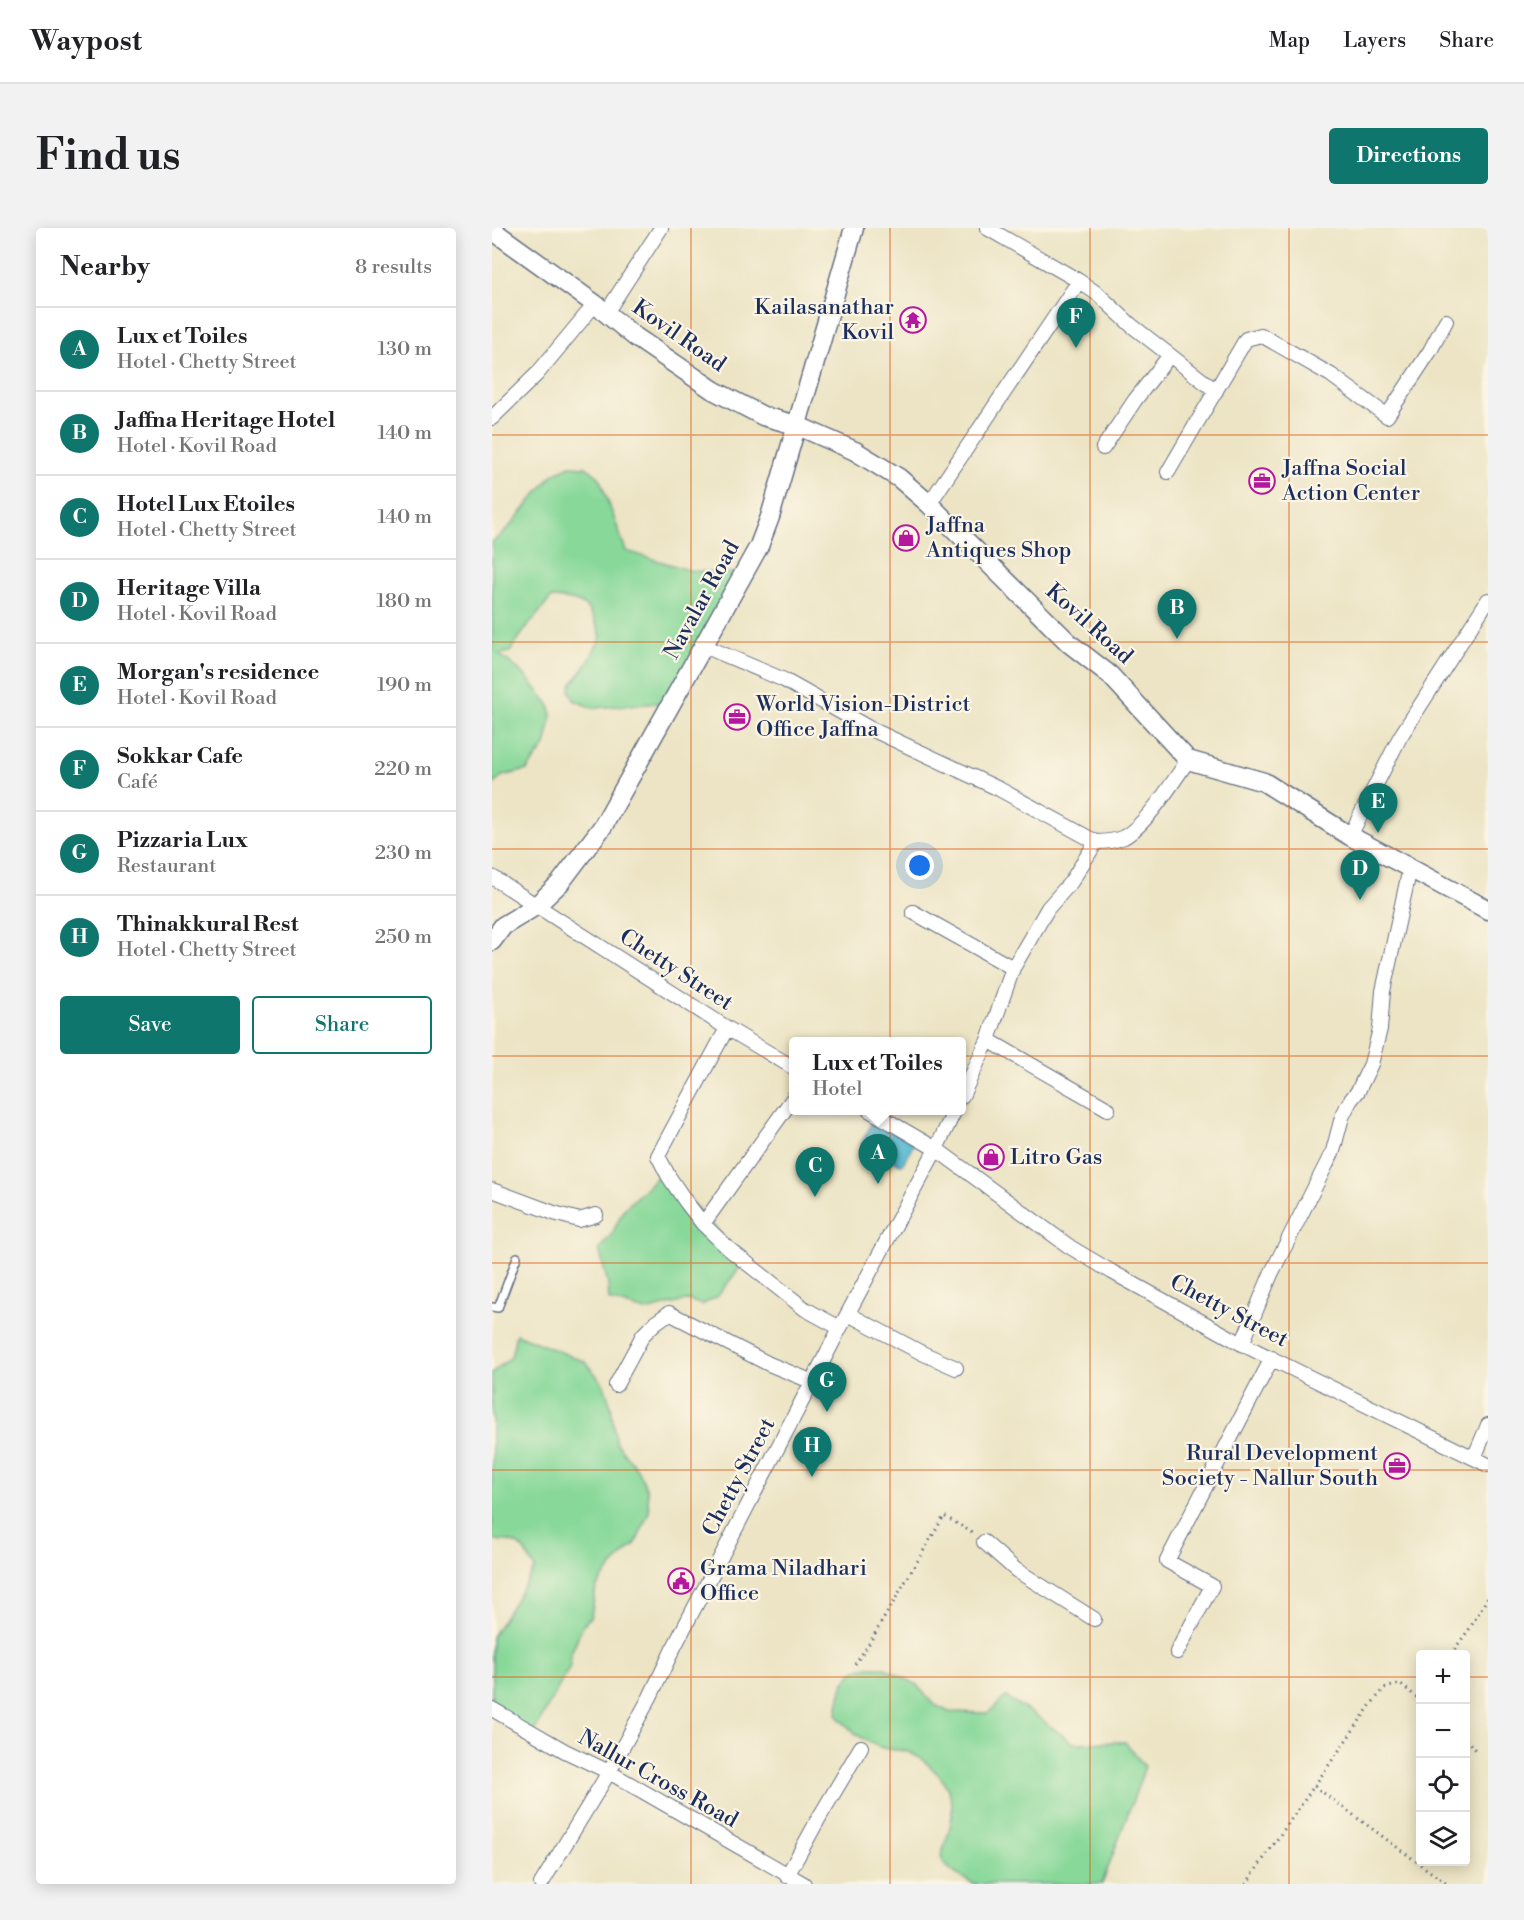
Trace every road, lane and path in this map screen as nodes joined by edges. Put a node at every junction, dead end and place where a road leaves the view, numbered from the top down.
1 (661, 228) edge
2 (854, 228) edge
3 (987, 228) edge
4 (492, 230) edge
5 (1079, 281) junction
6 (600, 309) junction
7 (1446, 321) dead end
8 (1170, 355) junction
9 (1216, 391) junction
10 (492, 418) edge
11 (796, 424) junction
12 (1103, 448) dead end
13 (1168, 472) dead end
14 (929, 504) junction
15 (1488, 600) edge
16 (705, 646) junction
17 (1188, 760) junction
18 (1350, 836) junction
19 (1096, 842) junction
20 (1410, 868) junction
21 (492, 877) edge
22 (537, 905) junction
23 (1488, 910) edge
24 (913, 912) dead end
25 (492, 941) edge
26 (1012, 968) junction
27 (727, 1028) junction
28 (988, 1040) junction
29 (789, 1065) edge
30 (966, 1087) edge
31 (789, 1104) edge
32 (1108, 1109) dead end
33 (878, 1115) edge
34 (953, 1115) edge
35 (936, 1149) junction
36 (492, 1190) edge
37 (596, 1215) dead end
38 (703, 1224) junction
39 (517, 1257) dead end
40 (492, 1307) edge
41 (848, 1314) junction
42 (840, 1328) junction
43 (1242, 1344) junction
44 (1272, 1358) junction
45 (956, 1368) dead end
46 (813, 1382) junction
47 (616, 1385) dead end
48 (1488, 1425) edge
49 (1474, 1458) junction
50 (1488, 1465) edge
51 (984, 1542) joint
52 (1488, 1597) edge
53 (1094, 1619) dead end
54 (1454, 1650) edge
55 (1177, 1652) dead end
56 (855, 1664) dead end
57 (1416, 1695) edge
58 (492, 1709) edge
59 (1470, 1744) edge
60 (861, 1747) dead end
61 (1475, 1750) dead end
62 (609, 1772) junction
63 (1314, 1786) junction
64 (787, 1876) junction
65 (541, 1884) edge
66 (804, 1884) edge
67 (1246, 1884) edge
68 (1447, 1884) edge

1 - 6 street
2 - 11 street, Navalar Road
3 - 5 street
4 - 6 street, Kovil Road
5 - 8 street
5 - 14 street
6 - 10 street
6 - 11 street, Kovil Road
7 - 9 street
8 - 9 street
8 - 12 street
9 - 13 street
11 - 14 street, Kovil Road
11 - 16 street, Navalar Road
14 - 17 street, Kovil Road
15 - 18 street
16 - 19 street
16 - 22 street, Navalar Road
17 - 18 street
17 - 19 street
18 - 20 street
19 - 26 street
20 - 23 street
20 - 43 street
21 - 22 street, Chetty Street
22 - 25 street, Navalar Road
22 - 27 street, Chetty Street
24 - 26 street
26 - 28 street
27 - 29 street, Chetty Street
27 - 38 street
28 - 30 street
28 - 32 street
31 - 38 street
33 - 35 street, Chetty Street
34 - 35 street
35 - 41 street, Chetty Street
35 - 43 street, Chetty Street
36 - 37 street
38 - 42 street
39 - 40 lane
41 - 42 street, Chetty Street
41 - 45 street
42 - 46 street, Chetty Street
43 - 44 street, Chetty Street
44 - 49 street, Chetty Street
44 - 55 street
46 - 47 street
46 - 62 street, Chetty Street
48 - 49 street
49 - 50 street, Chetty Street
51 - 53 street
51 - 56 path
52 - 54 path
57 - 63 path
58 - 62 street, Nallur Cross Road
59 - 61 path
60 - 64 street
62 - 64 street, Nallur Cross Road
62 - 65 street, Chetty Street
63 - 67 path
63 - 68 path
64 - 66 street, Nallur Cross Road

